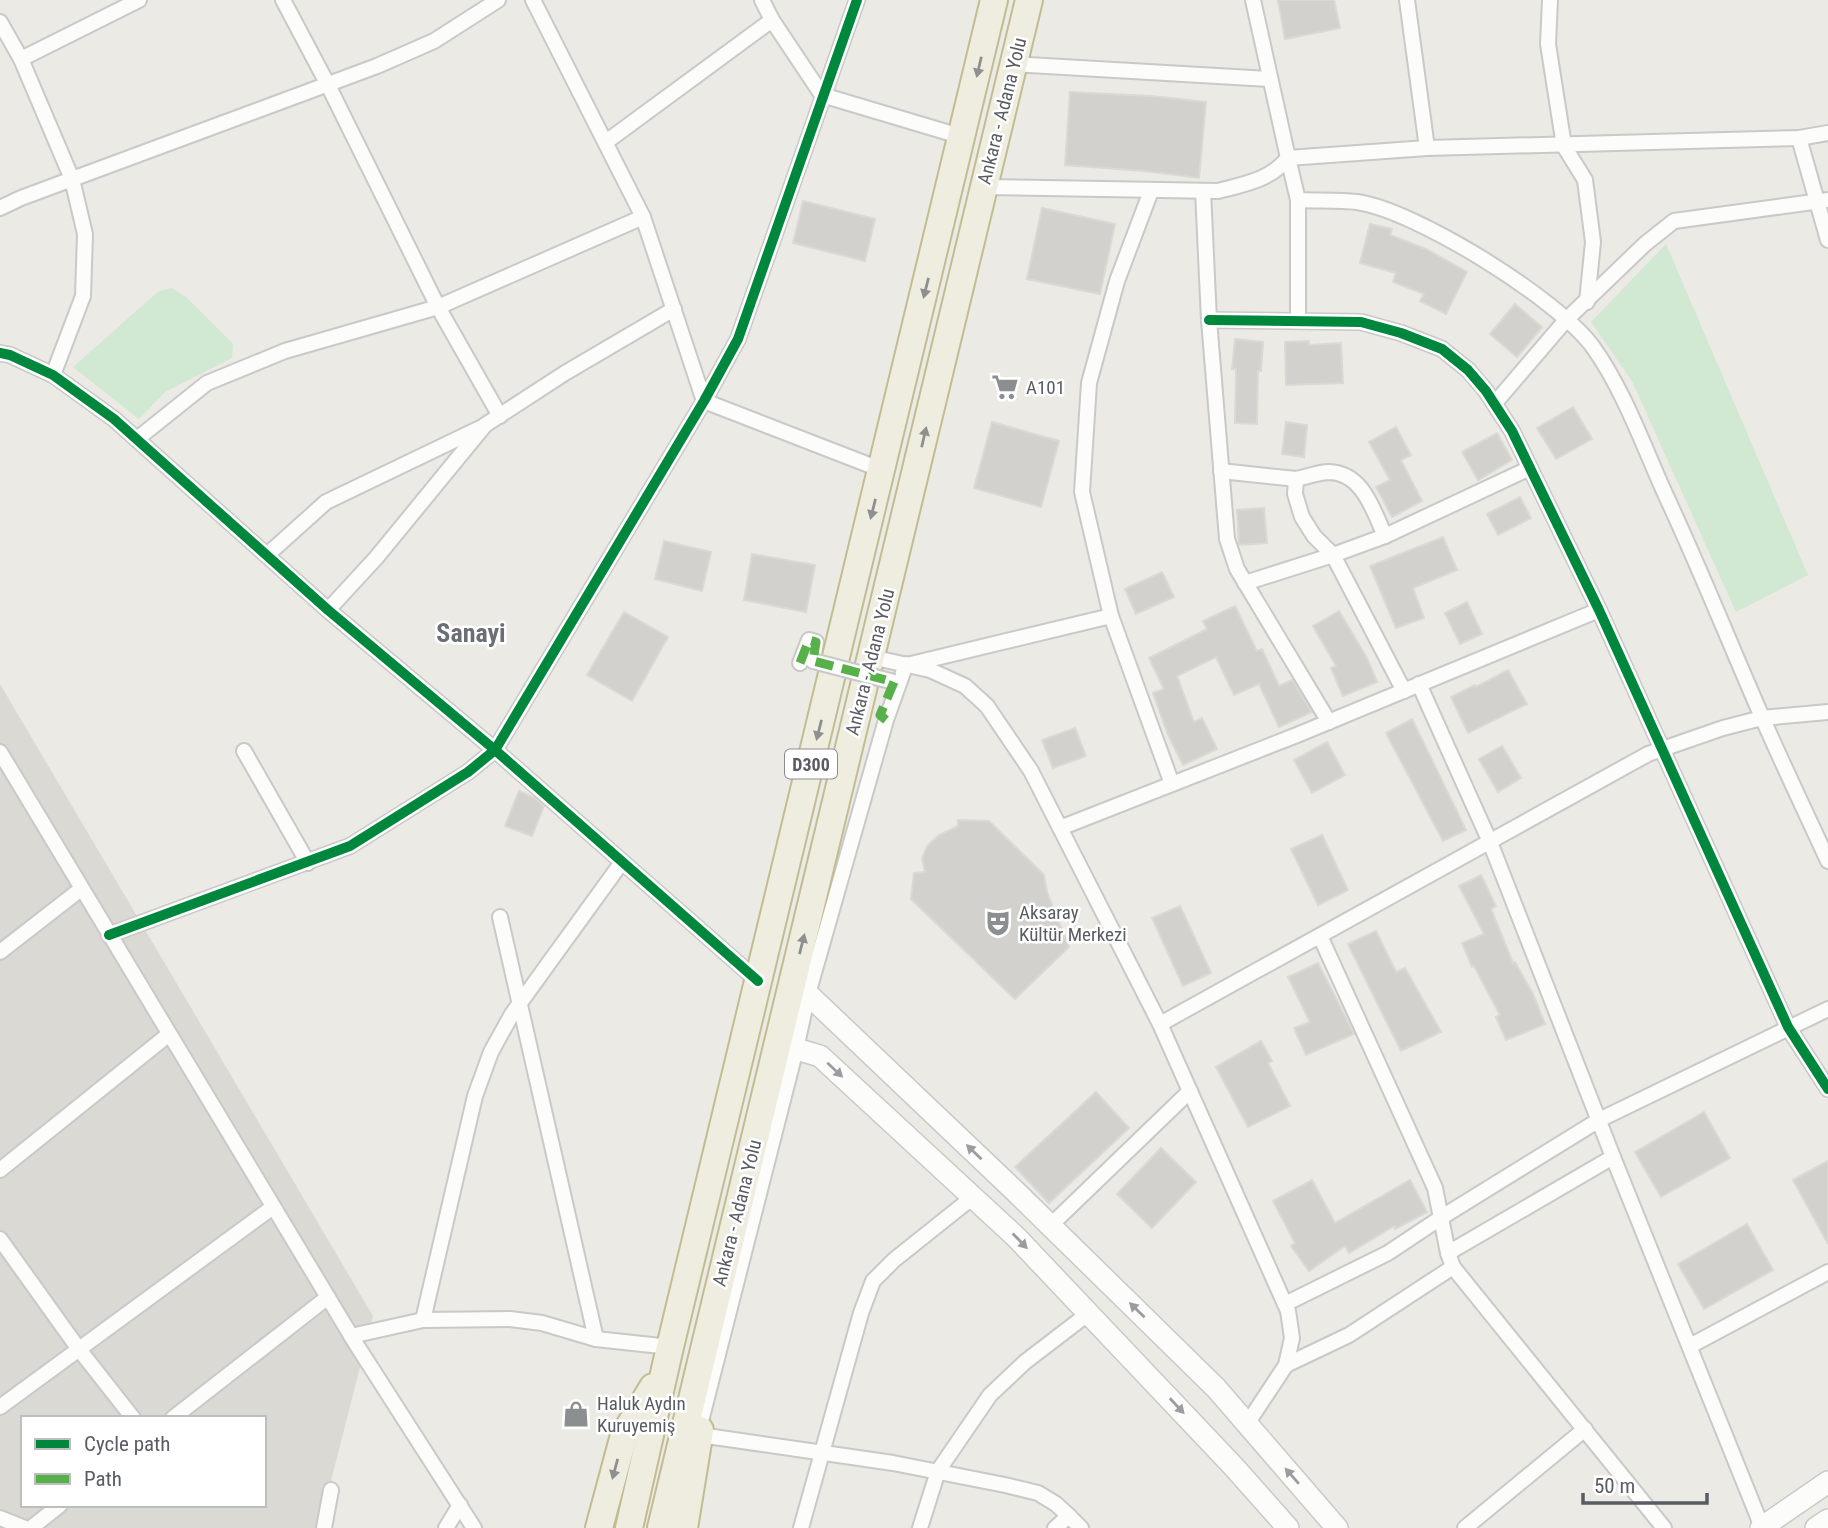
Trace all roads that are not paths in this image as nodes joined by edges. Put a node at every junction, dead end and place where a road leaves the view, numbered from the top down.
1 (139, 0) edge
2 (283, 0) edge
3 (498, 0) edge
4 (533, 0) edge
5 (762, 0) edge
6 (857, 0) edge
7 (994, 0) edge
8 (1029, 0) edge
9 (1253, 0) edge
10 (1407, 0) edge
11 (1550, 0) edge
12 (772, 20) junction
13 (0, 22) edge
14 (21, 59) junction
15 (1012, 64) junction
16 (1269, 79) junction
17 (328, 85) junction
18 (822, 95) junction
19 (1828, 133) edge
20 (963, 137) junction
21 (1799, 138) junction
22 (606, 142) junction
23 (1564, 146) junction
24 (1427, 148) junction
25 (1288, 158) junction
26 (72, 180) junction
27 (984, 187) junction
28 (1151, 191) junction
29 (1203, 191) junction
30 (1298, 200) junction
31 (1823, 200) edge
32 (0, 208) edge
33 (643, 218) junction
34 (1828, 240) edge
35 (1587, 302) junction
36 (438, 307) junction
37 (674, 309) junction
38 (1209, 320) junction
39 (1566, 320) junction
40 (1298, 321) junction
41 (0, 353) edge
42 (53, 375) junction
43 (704, 401) junction
44 (1495, 403) junction
45 (500, 416) junction
46 (485, 425) junction
47 (136, 439) junction
48 (1531, 468) junction
49 (882, 470) junction
50 (1221, 471) junction
51 (1296, 479) junction
52 (1385, 536) junction
53 (267, 555) junction
54 (1333, 555) junction
55 (1245, 583) junction
56 (328, 610) junction
57 (1599, 610) junction
58 (1111, 616) junction
59 (871, 657) junction
60 (806, 662) dead end
61 (908, 664) junction
62 (1419, 684) junction
63 (1404, 691) junction
64 (1828, 712) edge
65 (1762, 718) junction
66 (886, 720) junction
67 (1329, 722) junction
68 (495, 750) junction
69 (1661, 750) junction
70 (244, 751) dead end
71 (0, 752) edge
72 (1172, 784) junction
73 (1060, 828) junction
74 (1490, 842) junction
75 (1828, 861) edge
76 (622, 862) junction
77 (308, 863) junction
78 (81, 889) junction
79 (500, 918) dead end
80 (109, 935) junction
81 (1320, 936) junction
82 (0, 952) edge
83 (758, 982) junction
84 (801, 987) junction
85 (520, 1004) junction
86 (1828, 1009) edge
87 (1160, 1024) junction
88 (1788, 1027) junction
89 (168, 1035) junction
90 (786, 1054) junction
91 (1828, 1088) edge
92 (1190, 1091) junction
93 (1599, 1120) junction
94 (1613, 1157) junction
95 (0, 1170) edge
96 (973, 1197) junction
97 (273, 1207) junction
98 (1442, 1217) junction
99 (1050, 1226) junction
100 (0, 1239) edge
101 (1448, 1253) junction
102 (1453, 1267) junction
103 (1828, 1272) edge
104 (328, 1297) junction
105 (1285, 1304) junction
106 (1088, 1313) junction
107 (423, 1320) junction
108 (351, 1336) junction
109 (596, 1339) junction
110 (1690, 1346) junction
111 (78, 1348) junction
112 (668, 1356) junction
113 (699, 1365) junction
114 (1286, 1366) junction
115 (0, 1408) edge
116 (131, 1416) edge
117 (176, 1416) edge
118 (1247, 1424) junction
119 (1585, 1429) junction
120 (700, 1430) junction
121 (822, 1451) junction
122 (938, 1471) junction
123 (1828, 1482) edge
124 (331, 1490) dead end
125 (460, 1505) junction
126 (57, 1507) edge
127 (1069, 1516) junction
128 (0, 1518) edge
129 (1828, 1520) edge
130 (1761, 1527) edge
131 (28, 1528) edge
132 (324, 1528) edge
133 (446, 1528) edge
134 (474, 1528) edge
135 (599, 1528) edge
136 (629, 1528) edge
137 (661, 1528) edge
138 (684, 1528) edge
139 (801, 1528) edge
140 (920, 1528) edge
141 (1055, 1528) edge
142 (1080, 1528) edge
143 (1288, 1528) edge
144 (1336, 1528) edge
145 (1465, 1528) edge
146 (1664, 1528) edge
147 (1816, 1528) edge

1 - 14 street
2 - 17 street
3 - 17 street
4 - 22 street
5 - 12 street
6 - 18 street
7 -> 20 highway, Ankara - Adana Yolu / D300
8 - 15 highway, Ankara - Adana Yolu / D300
9 - 16 street
10 - 24 street
11 - 23 street
12 - 18 street
12 - 22 street
13 - 14 street
14 - 26 street
15 - 16 street
15 - 27 highway, Ankara - Adana Yolu / D300
16 - 25 street
17 - 26 street
17 - 36 street
18 - 20 street
18 - 43 street
19 - 21 street
20 -> 49 highway, Ankara - Adana Yolu / D300
21 - 23 street
21 - 31 street
22 - 33 street
23 - 24 street
23 - 35 street
24 - 25 street
25 - 29 street
25 - 30 street
26 - 32 street
26 - 42 street
27 - 28 street
59 -> 27 highway, Ankara - Adana Yolu / D300
28 - 29 street
28 - 58 street
29 - 38 street
30 - 39 street
30 - 40 street
31 - 34 street
31 - 35 street
33 - 36 street
33 - 37 street
35 - 39 street
36 - 45 street
36 - 47 street
37 - 43 street
37 - 45 street
38 - 40 street
38 - 50 street
39 - 44 street
39 - 65 street
40 - 44 street
41 - 42 street
42 - 47 street
43 - 49 street
43 - 68 street
44 - 48 street
45 - 46 street
46 - 53 street
46 - 56 street
47 - 53 street
48 - 52 street
48 - 57 street
49 -> 83 highway, Ankara - Adana Yolu / D300
50 - 51 street
50 - 55 street
51 - 52 street
51 - 54 street
52 - 54 street
53 - 56 street
54 - 55 street
54 - 63 street
55 - 67 street
56 - 68 street
57 - 62 street
57 - 69 street
58 - 61 street
58 - 72 street
59 - 61 street
84 -> 59 highway, Ankara - Adana Yolu / D300
60 - 66 street, bridge
61 - 66 street
61 - 73 street
62 - 63 street
62 - 74 street
63 - 67 street
64 - 65 street
65 - 69 street
65 - 75 street
66 - 84 street
67 - 72 street
68 - 76 street
68 - 77 street
69 - 74 street
69 - 88 street
70 - 77 street
71 - 78 street
72 - 73 street
73 - 87 street
74 - 81 street
74 - 93 street
76 - 83 street
76 - 85 street
77 - 80 street
78 - 80 street
78 - 82 street
79 - 85 street
80 - 89 street
81 - 87 street
81 - 98 street
83 - 112 highway, Ankara - Adana Yolu / D300
84 - 90 highway, Ankara - Adana Yolu / D300
99 -> 84 main road
85 - 107 street
85 - 109 street
86 - 88 street
87 - 92 street
88 - 91 street
88 - 93 street
89 - 95 street
89 - 97 street
90 -> 96 main road
90 - 113 highway, Ankara - Adana Yolu / D300
90 - 120 street
92 - 99 street
92 - 105 street
93 - 94 street
93 - 98 street
94 - 101 street
94 - 110 street
96 -> 106 main road
96 - 121 street
97 - 104 street
97 - 111 street
98 - 101 street
98 - 105 street
118 -> 99 main road
100 - 111 street
101 - 102 street
102 - 114 street
102 - 119 street
103 - 110 street
104 - 108 street
104 - 117 street
105 - 114 street
106 - 122 street
106 -> 143 main road
107 - 108 street
107 - 109 street
108 - 125 street
109 - 112 street
110 - 130 street
111 - 115 street
111 - 116 street
112 -> 135 highway
112 - 136 highway, Ankara - Adana Yolu / D300
113 - 120 highway
113 - 137 highway, Ankara - Adana Yolu / D300
114 - 118 street
144 -> 118 main road
119 - 145 street
119 - 146 street
120 - 121 street
120 - 138 highway
121 - 122 street
121 - 139 street
122 - 127 street
122 - 140 street
123 - 130 main road
124 - 132 street
125 - 133 street
125 - 134 street
126 - 131 street
127 - 141 street
127 - 142 street
128 - 131 street
129 - 147 main road

